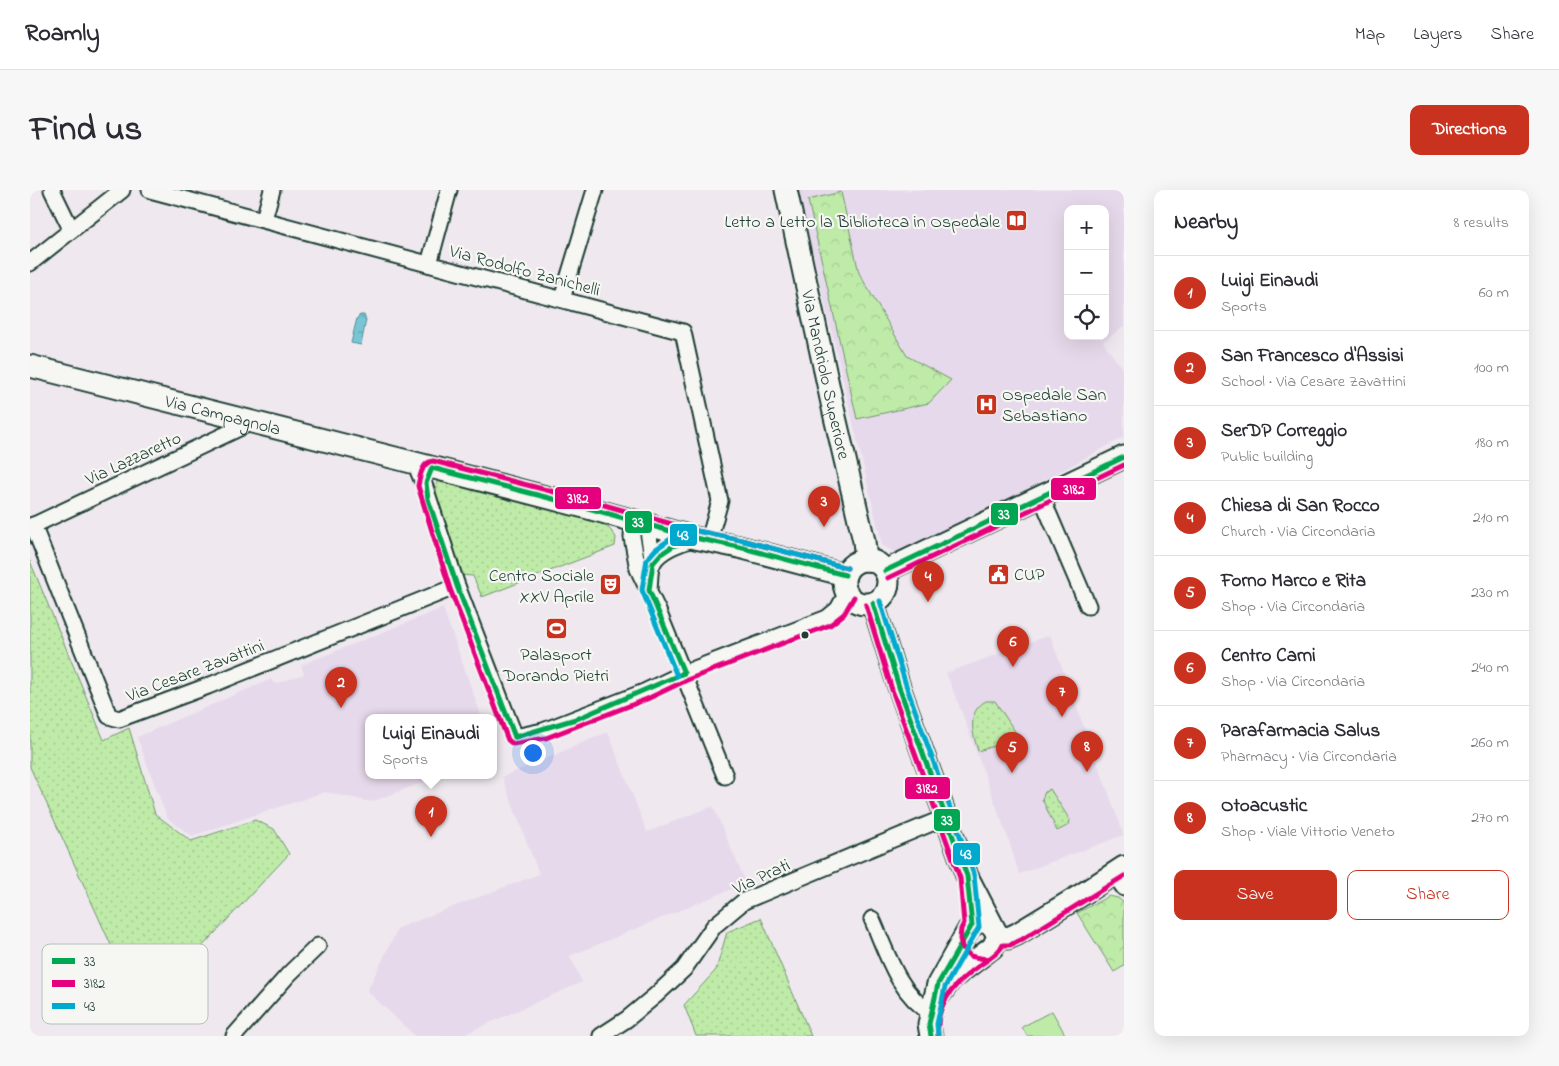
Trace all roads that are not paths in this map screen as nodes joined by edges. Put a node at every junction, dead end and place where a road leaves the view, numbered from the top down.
1 (52, 190) edge
2 (122, 190) edge
3 (272, 190) edge
4 (449, 190) edge
5 (595, 190) edge
6 (786, 190) edge
7 (157, 191) edge
8 (264, 220) junction
9 (71, 229) junction
10 (30, 262) edge
11 (429, 264) junction
12 (562, 299) junction
13 (30, 366) edge
14 (252, 422) junction
15 (1124, 457) edge
16 (424, 472) junction
17 (1040, 496) junction
18 (640, 522) junction
19 (32, 526) edge
20 (702, 539) junction
21 (866, 560) junction
22 (653, 563) junction
23 (885, 571) junction
24 (846, 584) junction
25 (457, 586) junction
26 (649, 590) junction
27 (874, 603) junction
28 (1088, 606) dead end
29 (684, 673) junction
30 (725, 776) dead end
31 (946, 817) junction
32 (1120, 876) edge
33 (872, 919) dead end
34 (983, 934) junction
35 (318, 946) dead end
36 (932, 1008) junction
37 (234, 1036) edge
38 (601, 1036) edge
39 (931, 1036) edge

1 - 9 street
2 - 9 street
3 - 8 street
4 - 11 street
5 - 12 street
6 - 21 main road, Via Mandriolo Superiore
7 - 8 street, Via Rodolfo Zanichelli
8 - 11 street, Via Rodolfo Zanichelli
9 - 10 street
11 - 12 street, Via Rodolfo Zanichelli
12 - 20 street, Via Rodolfo Zanichelli
13 - 14 main road, Via Campagnola
14 - 16 main road, Via Campagnola
14 - 19 street, Via Lazzaretto
15 - 17 main road
16 - 18 main road, Via Campagnola
16 - 25 street
17 - 23 main road
17 - 28 street
18 - 20 main road, Via Campagnola
18 - 22 street
18 - 26 street
19 - 25 street, Via Cesare Zavattini
20 - 22 street
20 - 24 main road, Via Campagnola
21 - 23 main road
21 - 24 main road
22 - 26 street
23 - 27 main road
24 - 27 main road
24 - 29 street
25 - 29 street
26 - 29 street
27 - 31 main road
29 - 30 street
31 - 34 main road
31 - 38 street, Via Prati
32 - 34 main road
33 - 36 street
34 - 36 main road
35 - 37 street
36 - 39 main road

